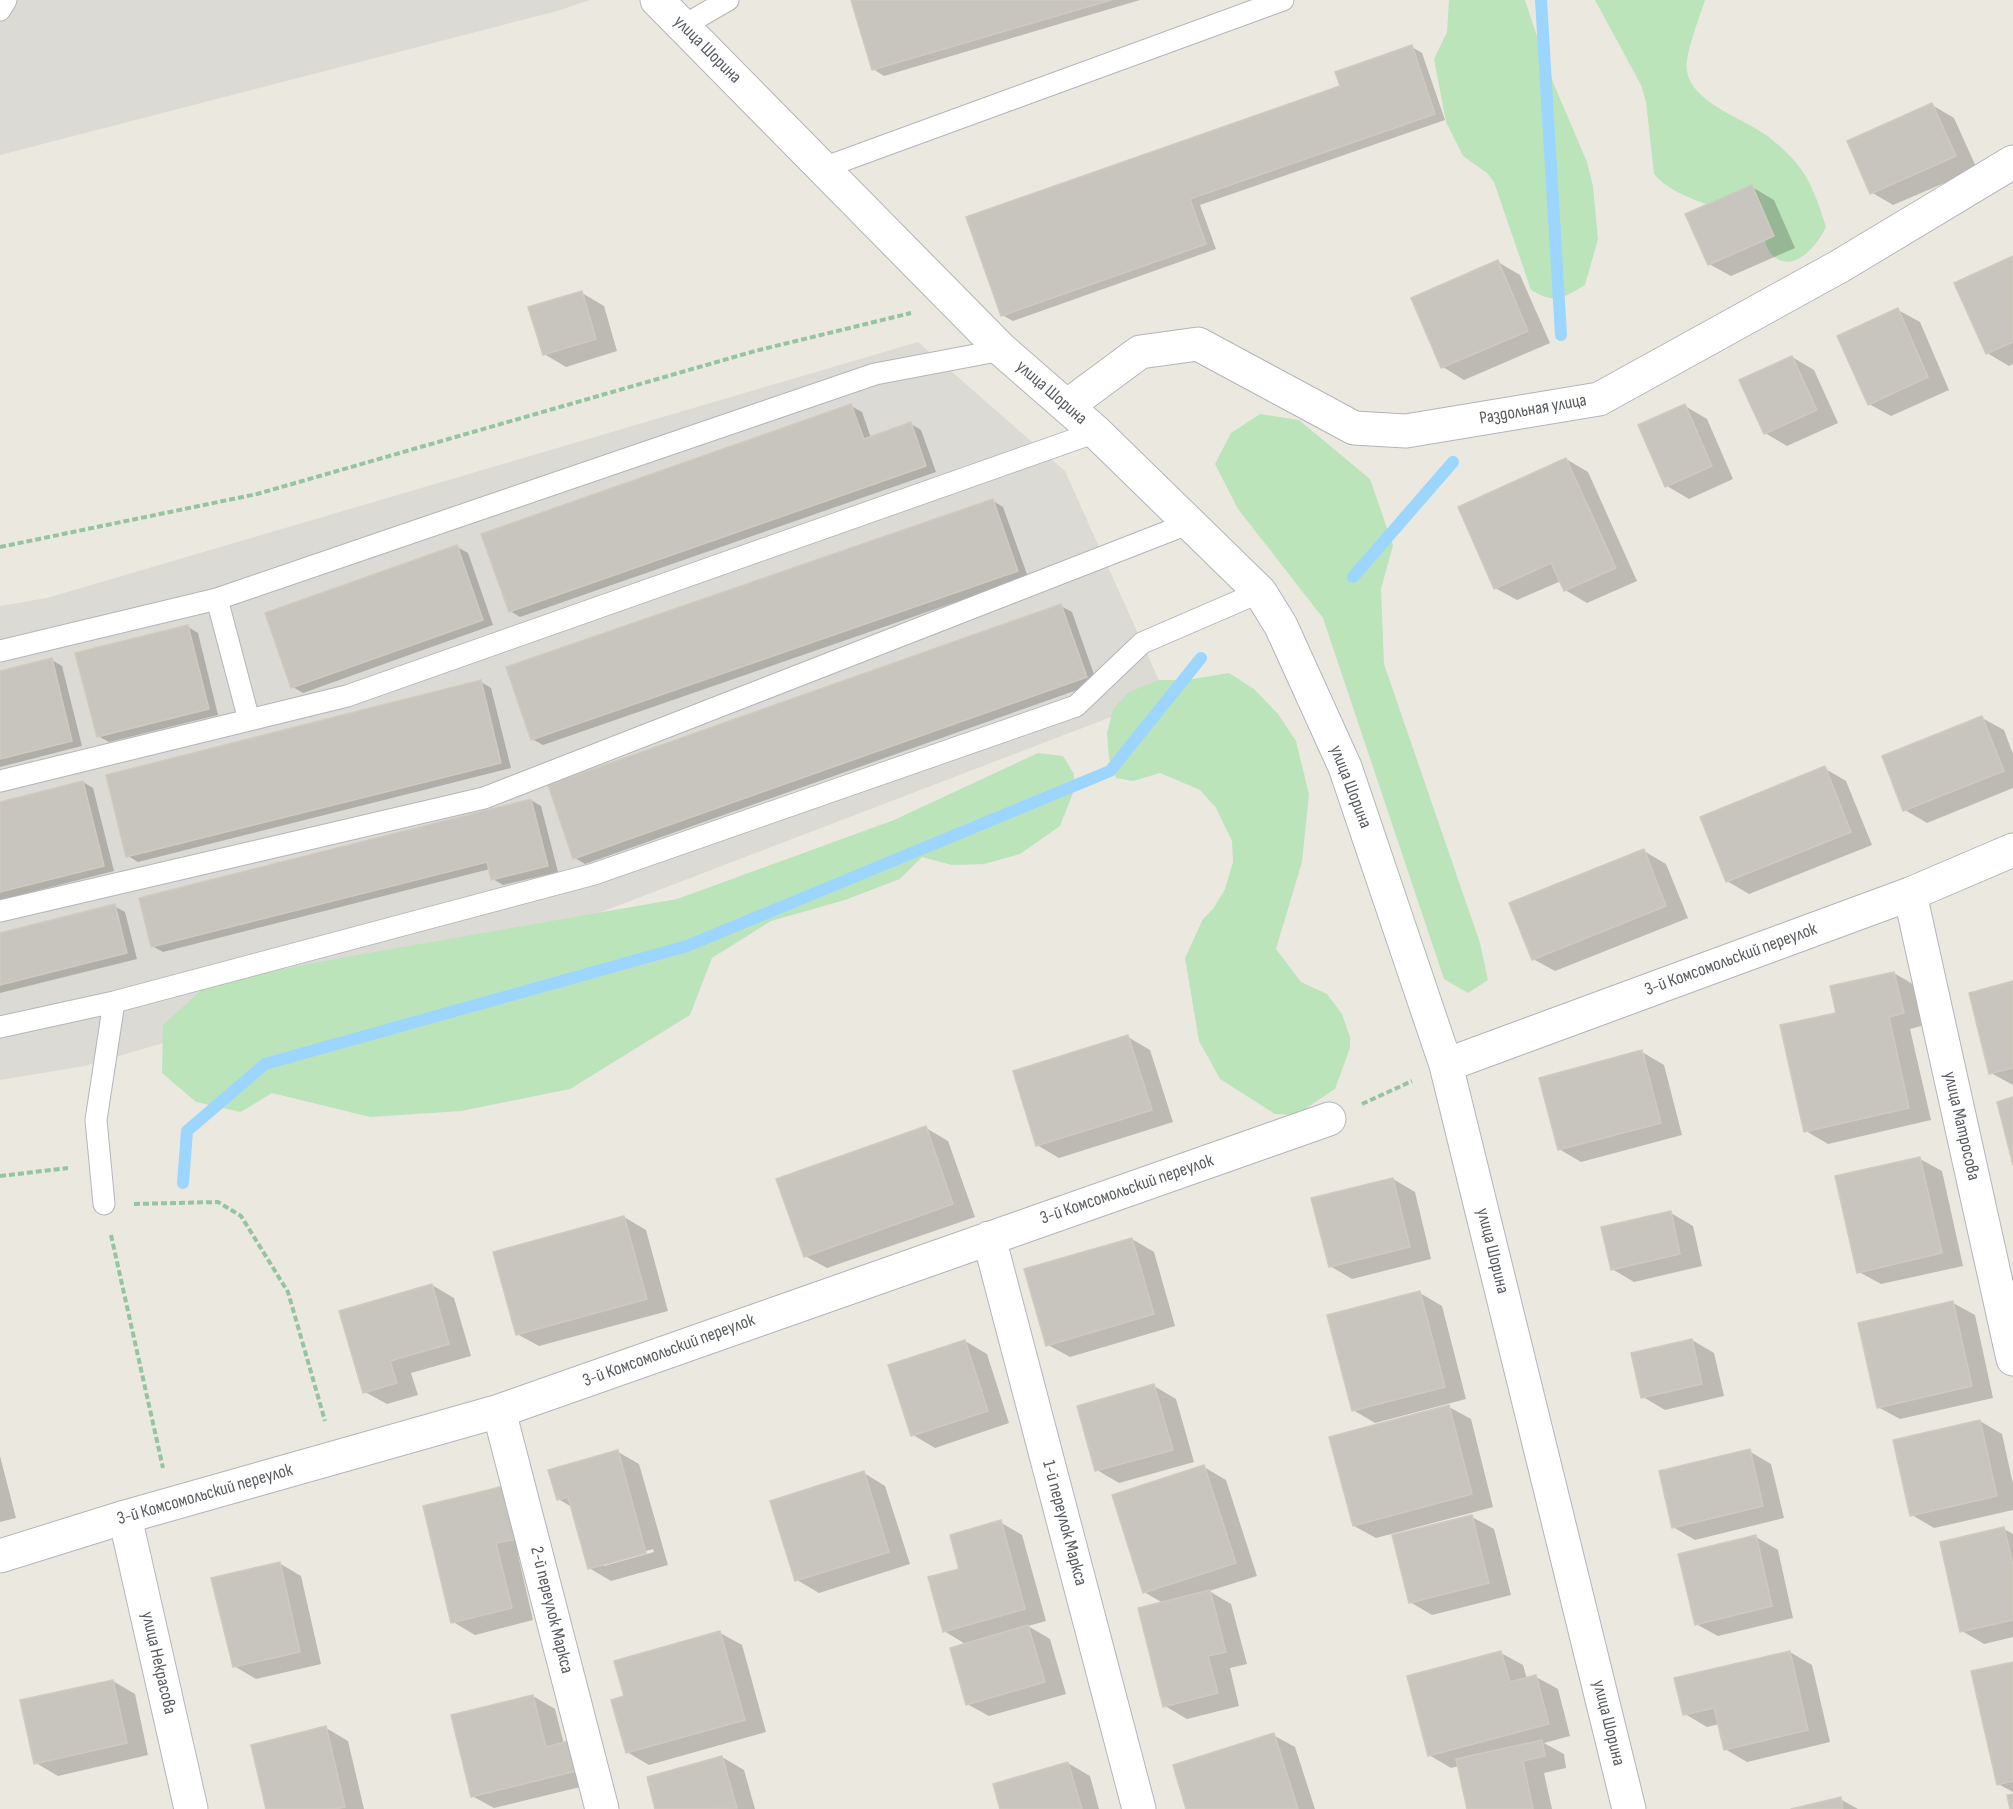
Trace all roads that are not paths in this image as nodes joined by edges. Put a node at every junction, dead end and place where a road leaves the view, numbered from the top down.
1 (6, 0) edge
2 (657, 0) edge
3 (1283, 0) edge
4 (723, 2) edge
5 (0, 10) edge
6 (683, 26) junction
7 (2013, 162) edge
8 (824, 168) junction
9 (1002, 350) junction
10 (1067, 406) junction
11 (1096, 432) junction
12 (1190, 523) junction
13 (1260, 592) junction
14 (218, 599) junction
15 (0, 651) edge
16 (249, 720) junction
17 (0, 781) edge
18 (2013, 850) edge
19 (1910, 894) junction
20 (0, 911) edge
21 (114, 1002) junction
22 (0, 1027) edge
23 (1446, 1065) junction
24 (1329, 1119) road end
25 (104, 1204) road end
26 (989, 1238) junction
27 (2013, 1359) edge
28 (499, 1411) junction
29 (125, 1517) junction
30 (0, 1556) edge
31 (191, 1809) edge
32 (602, 1809) edge
33 (1139, 1809) edge
34 (1629, 1809) edge

1 - 5 lane
2 - 6 street, улица Шорина
3 - 8 lane
4 - 6 lane
6 - 8 street, улица Шорина
7 - 10 street, Раздольная улица
8 - 9 street, улица Шорина
9 - 10 street, улица Шорина
9 - 14 lane
10 - 11 street, улица Шорина
11 - 12 street, улица Шорина
11 - 16 lane
12 - 13 street, улица Шорина
12 - 20 lane
13 - 21 lane
13 - 23 street, улица Шорина
14 - 15 lane
14 - 16 lane
16 - 17 lane
18 - 19 street, 3-й Комсомольский переулок
19 - 23 street, 3-й Комсомольский переулок
19 - 27 street, улица Матросова
21 - 22 lane
21 - 25 lane
23 - 34 street, улица Шорина
24 - 26 street, 3-й Комсомольский переулок
26 - 28 street, 3-й Комсомольский переулок
26 - 33 street, 1-й переулок Маркса
28 - 29 street, 3-й Комсомольский переулок
28 - 32 street, 2-й переулок Маркса
29 - 30 street, 3-й Комсомольский переулок
29 - 31 street, улица Некрасова

